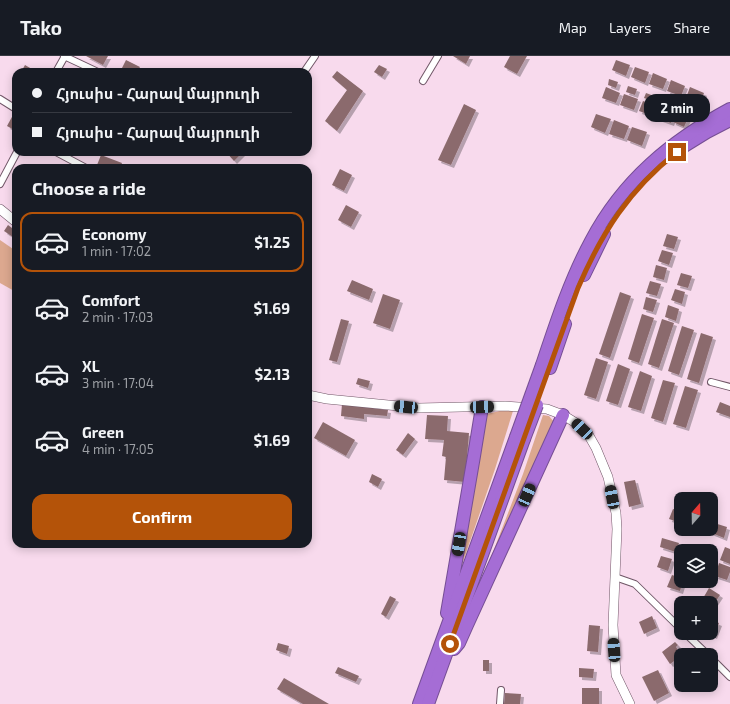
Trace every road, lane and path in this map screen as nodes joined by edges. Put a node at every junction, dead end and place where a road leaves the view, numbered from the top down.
1 (64, 56) edge
2 (315, 56) edge
3 (438, 56) edge
4 (58, 68) edge
5 (90, 68) edge
6 (307, 68) edge
7 (423, 81) dead end
8 (0, 99) edge
9 (12, 106) edge
10 (730, 109) edge
11 (728, 122) edge
12 (15, 156) edge
13 (64, 156) edge
14 (78, 164) edge
15 (0, 184) edge
16 (0, 209) edge
17 (12, 219) edge
18 (550, 354) junction
19 (711, 382) dead end
20 (730, 387) edge
21 (312, 396) edge
22 (482, 407) junction
23 (563, 415) junction
24 (520, 438) junction
25 (615, 577) junction
26 (674, 622) edge
27 (446, 630) junction
28 (693, 640) edge
29 (701, 648) edge
30 (445, 659) junction
31 (718, 665) edge
32 (730, 677) edge
33 (501, 690) dead end
34 (419, 704) edge
35 (428, 704) edge
36 (500, 704) edge
37 (630, 704) edge

1 - 4 street
1 - 5 street
2 - 6 street
3 - 7 street
8 - 9 street
10 - 18 highway
11 - 18 highway
12 - 15 street
13 - 14 street
16 - 17 street
18 - 24 highway, bridge
19 - 20 street
21 - 22 street
22 - 23 street
22 - 27 highway
23 - 25 street
23 - 30 highway
24 - 27 highway
24 - 30 highway
25 - 26 street
25 - 37 street
27 - 34 highway
28 - 29 street
30 - 35 highway
31 - 32 street
33 - 36 street

